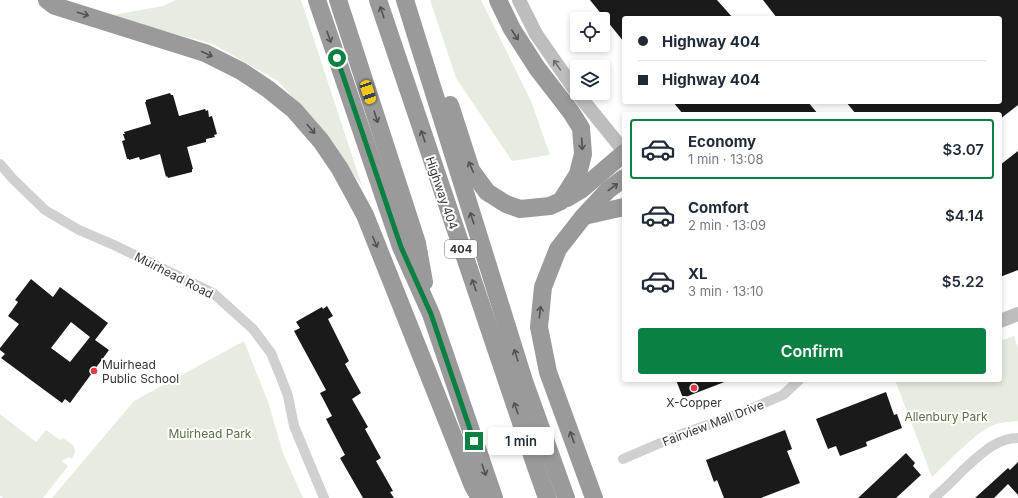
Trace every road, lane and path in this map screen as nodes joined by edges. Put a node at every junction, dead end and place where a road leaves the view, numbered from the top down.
1 (47, 0) edge
2 (317, 0) edge
3 (338, 0) edge
4 (378, 0) edge
5 (404, 0) edge
6 (415, 0) edge
7 (498, 0) edge
8 (519, 0) edge
9 (622, 150) edge
10 (622, 154) edge
11 (0, 164) edge
12 (622, 180) edge
13 (561, 201) junction
14 (622, 207) edge
15 (583, 217) junction
16 (431, 314) junction
17 (1018, 314) edge
18 (1002, 320) edge
19 (797, 382) edge
20 (1018, 438) edge
21 (623, 460) dead end
22 (324, 498) edge
23 (480, 498) edge
24 (494, 498) edge
25 (547, 498) edge
26 (566, 498) edge
27 (594, 498) edge
28 (934, 498) edge

1 -> 23 highway
2 -> 16 highway
3 -> 16 highway
25 -> 4 highway, Highway 404 / 404
26 -> 5 highway
13 -> 6 highway
7 -> 13 highway
9 -> 8 street
10 - 13 highway
11 - 22 street, Muirhead Road
15 -> 12 highway
14 - 15 highway
27 -> 15 highway
16 -> 24 highway
17 - 18 street
19 - 21 street, Fairview Mall Drive
20 - 28 street

